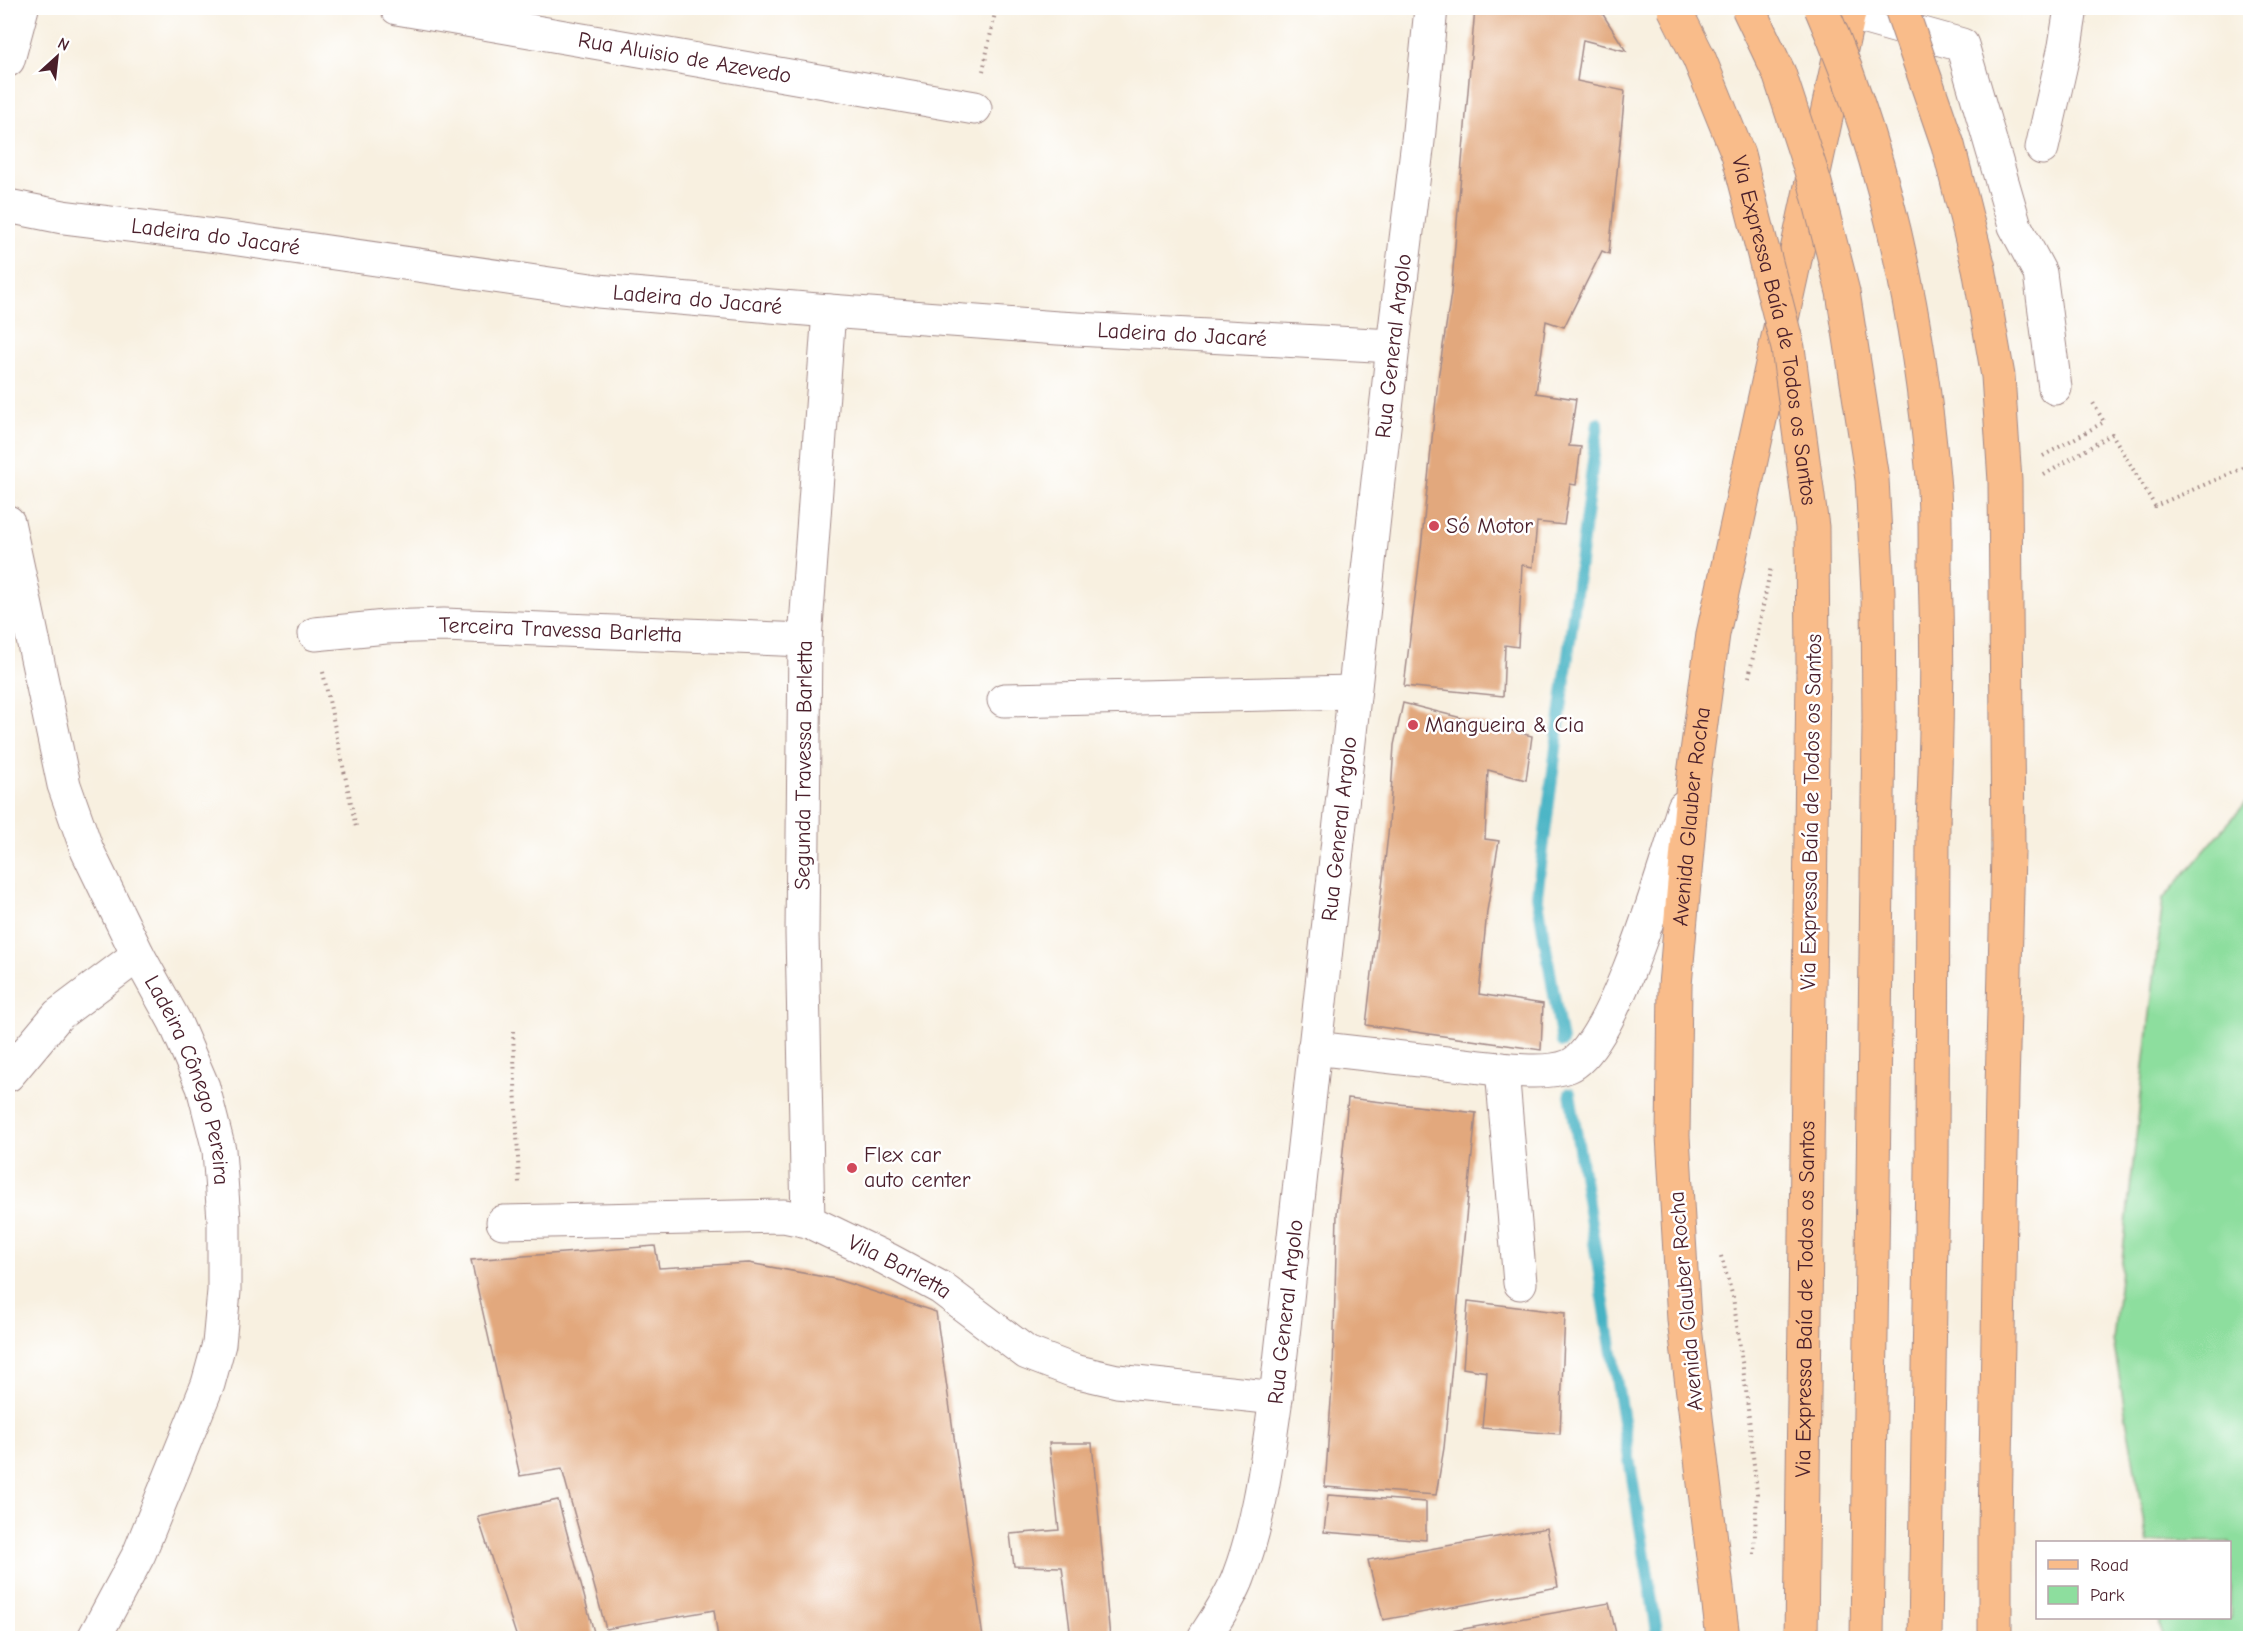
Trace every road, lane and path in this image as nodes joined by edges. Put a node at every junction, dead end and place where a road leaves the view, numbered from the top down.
1 (22, 8) edge
2 (397, 8) edge
3 (996, 8) edge
4 (1431, 8) edge
5 (1674, 8) edge
6 (1748, 8) edge
7 (1901, 8) edge
8 (2071, 8) edge
9 (1839, 9) edge
10 (8, 60) edge
11 (975, 108) joint
12 (2042, 148) dead end
13 (8, 206) edge
14 (829, 311) junction
15 (1393, 346) junction
16 (2055, 387) dead end
17 (2104, 422) dead end
18 (2035, 460) dead end
19 (2250, 465) edge
20 (2039, 468) dead end
21 (8, 522) edge
22 (1773, 554) dead end
23 (315, 634) joint
24 (805, 640) junction
25 (1749, 681) dead end
26 (1354, 692) junction
27 (1004, 700) dead end
28 (1693, 782) junction
29 (356, 827) dead end
30 (138, 955) junction
31 (513, 1031) dead end
32 (1314, 1048) junction
33 (1502, 1069) junction
34 (8, 1075) edge
35 (808, 1221) junction
36 (511, 1222) joint
37 (1721, 1255) dead end
38 (1520, 1283) dead end
39 (1276, 1398) junction
40 (1754, 1564) dead end
41 (94, 1638) edge
42 (1204, 1638) edge
43 (1723, 1638) edge
44 (1800, 1638) edge
45 (1868, 1638) edge
46 (1925, 1638) edge
47 (1995, 1638) edge

1 - 10 street
2 - 11 street, Rua Aluisio de Azevedo
3 - 11 path
4 - 15 street, Rua General Argolo
5 - 44 main road, Via Expressa Baía de Todos os Santos, bridge
6 - 45 main road, bridge
7 - 47 main road, bridge
8 - 12 street
9 - 16 street
9 - 28 main road, Avenida Glauber Rocha
9 - 46 main road, bridge
13 - 14 street, Ladeira do Jacaré
14 - 15 street, Ladeira do Jacaré
14 - 24 street, Segunda Travessa Barletta
15 - 26 street, Rua General Argolo
17 - 18 path
19 - 20 path
21 - 30 street, Ladeira Cônego Pereira
22 - 25 path
23 - 24 street, Terceira Travessa Barletta
23 - 29 path
24 - 35 street, Segunda Travessa Barletta
26 - 27 street
26 - 32 street, Rua General Argolo
28 - 33 street
28 - 43 main road, Avenida Glauber Rocha
30 - 34 street
30 - 41 street, Ladeira Cônego Pereira
31 - 36 path
32 - 33 street
32 - 39 street, Rua General Argolo
33 - 38 street
35 - 36 street, Vila Barletta
35 - 39 street, Vila Barletta
37 - 40 path
39 - 42 street, Rua General Argolo

